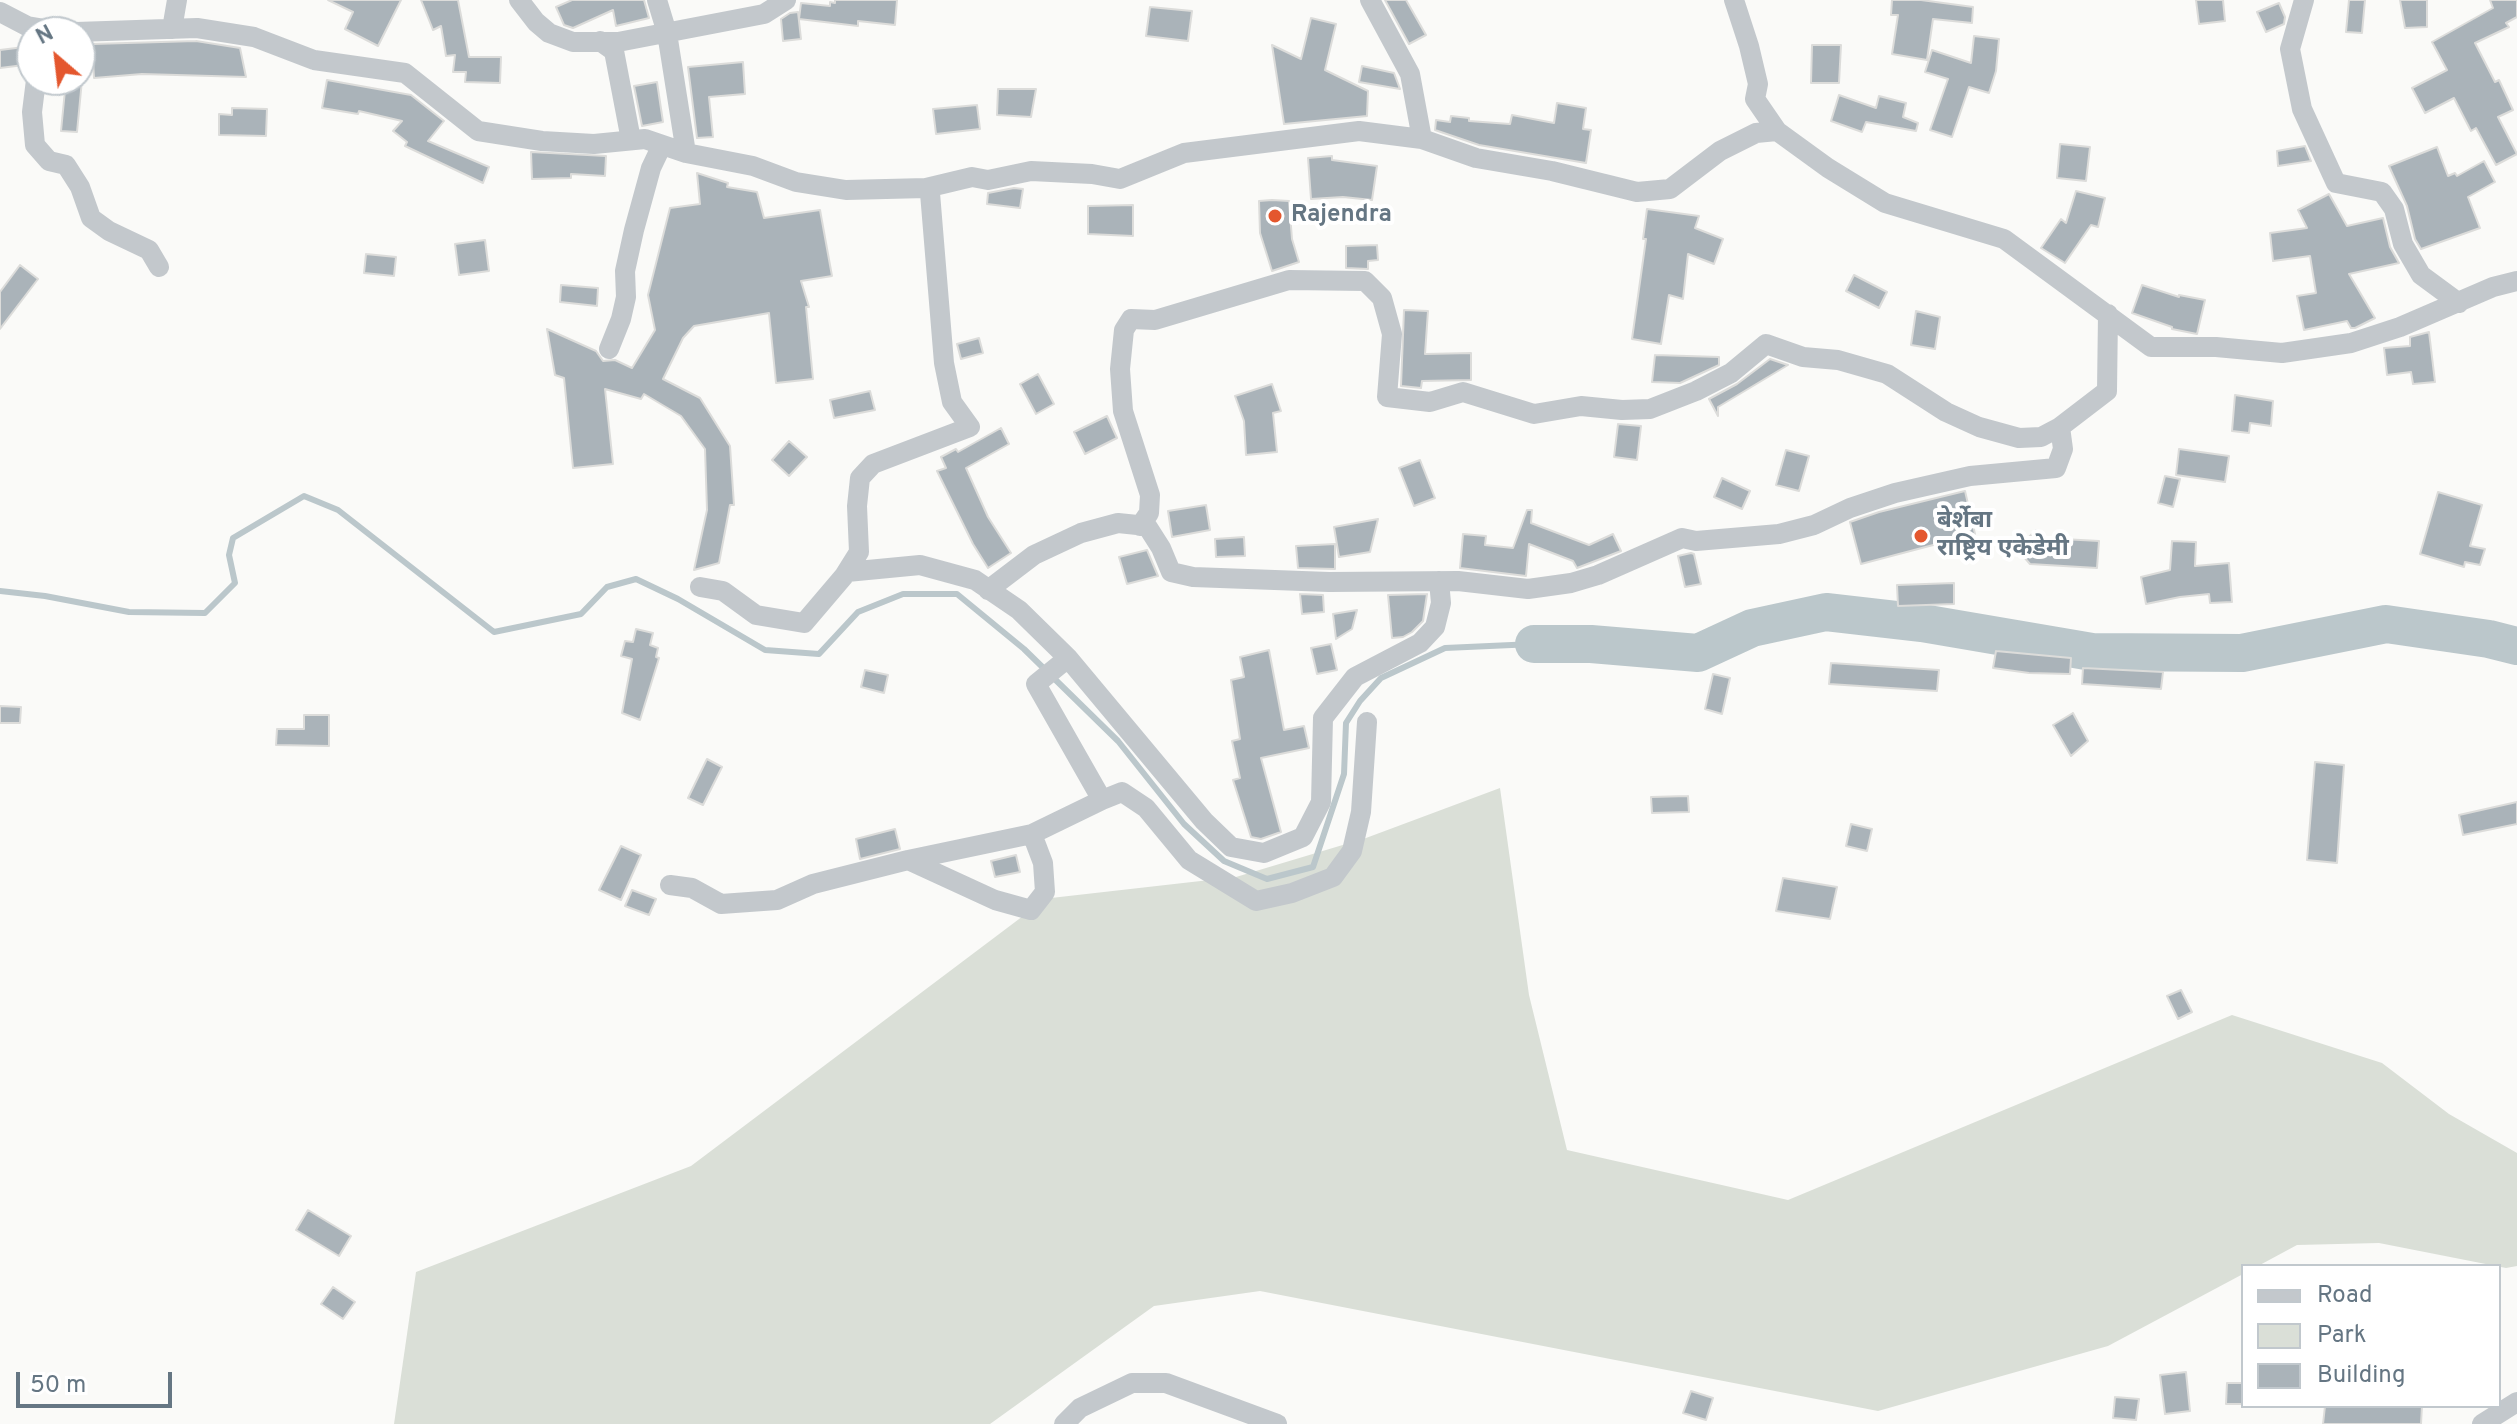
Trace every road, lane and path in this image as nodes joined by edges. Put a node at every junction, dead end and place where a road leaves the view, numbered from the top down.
1 (177, 0) edge
2 (519, 0) edge
3 (657, 0) edge
4 (786, 0) edge
5 (1370, 0) edge
6 (1734, 0) edge
7 (2304, 0) edge
8 (172, 29) junction
9 (96, 31) edge
10 (667, 33) junction
11 (600, 41) junction
12 (34, 96) edge
13 (1777, 131) junction
14 (1422, 139) junction
15 (631, 140) junction
16 (662, 145) junction
17 (686, 153) junction
18 (926, 188) junction
19 (159, 267) dead end
20 (2517, 281) edge
21 (2459, 303) junction
22 (2108, 314) junction
23 (609, 349) dead end
24 (2060, 427) junction
25 (1140, 526) junction
26 (847, 572) junction
27 (1439, 581) junction
28 (700, 587) dead end
29 (988, 590) junction
30 (1068, 658) junction
31 (1367, 722) dead end
32 (1102, 800) junction
33 (1032, 834) junction
34 (908, 860) junction
35 (670, 885) dead end
36 (2517, 1402) edge
37 (1064, 1424) edge
38 (1277, 1424) edge
39 (2482, 1424) edge

1 - 8 street
2 - 11 street
3 - 10 street
4 - 10 street
5 - 14 street
6 - 13 street
7 - 21 street
8 - 9 street
8 - 15 street
10 - 11 street
10 - 17 street
11 - 15 street
12 - 19 street
13 - 14 street
13 - 22 street
14 - 18 street
15 - 16 street
16 - 17 street
16 - 23 street
17 - 18 street
18 - 26 street
20 - 21 street
21 - 22 street
22 - 24 street
24 - 25 street
24 - 27 street
25 - 27 street
25 - 29 street
26 - 28 street
26 - 29 street
27 - 30 street
29 - 30 street
30 - 32 street
31 - 32 street
32 - 33 street
33 - 34 street
33 - 34 street
34 - 35 street
36 - 39 street
37 - 38 street

